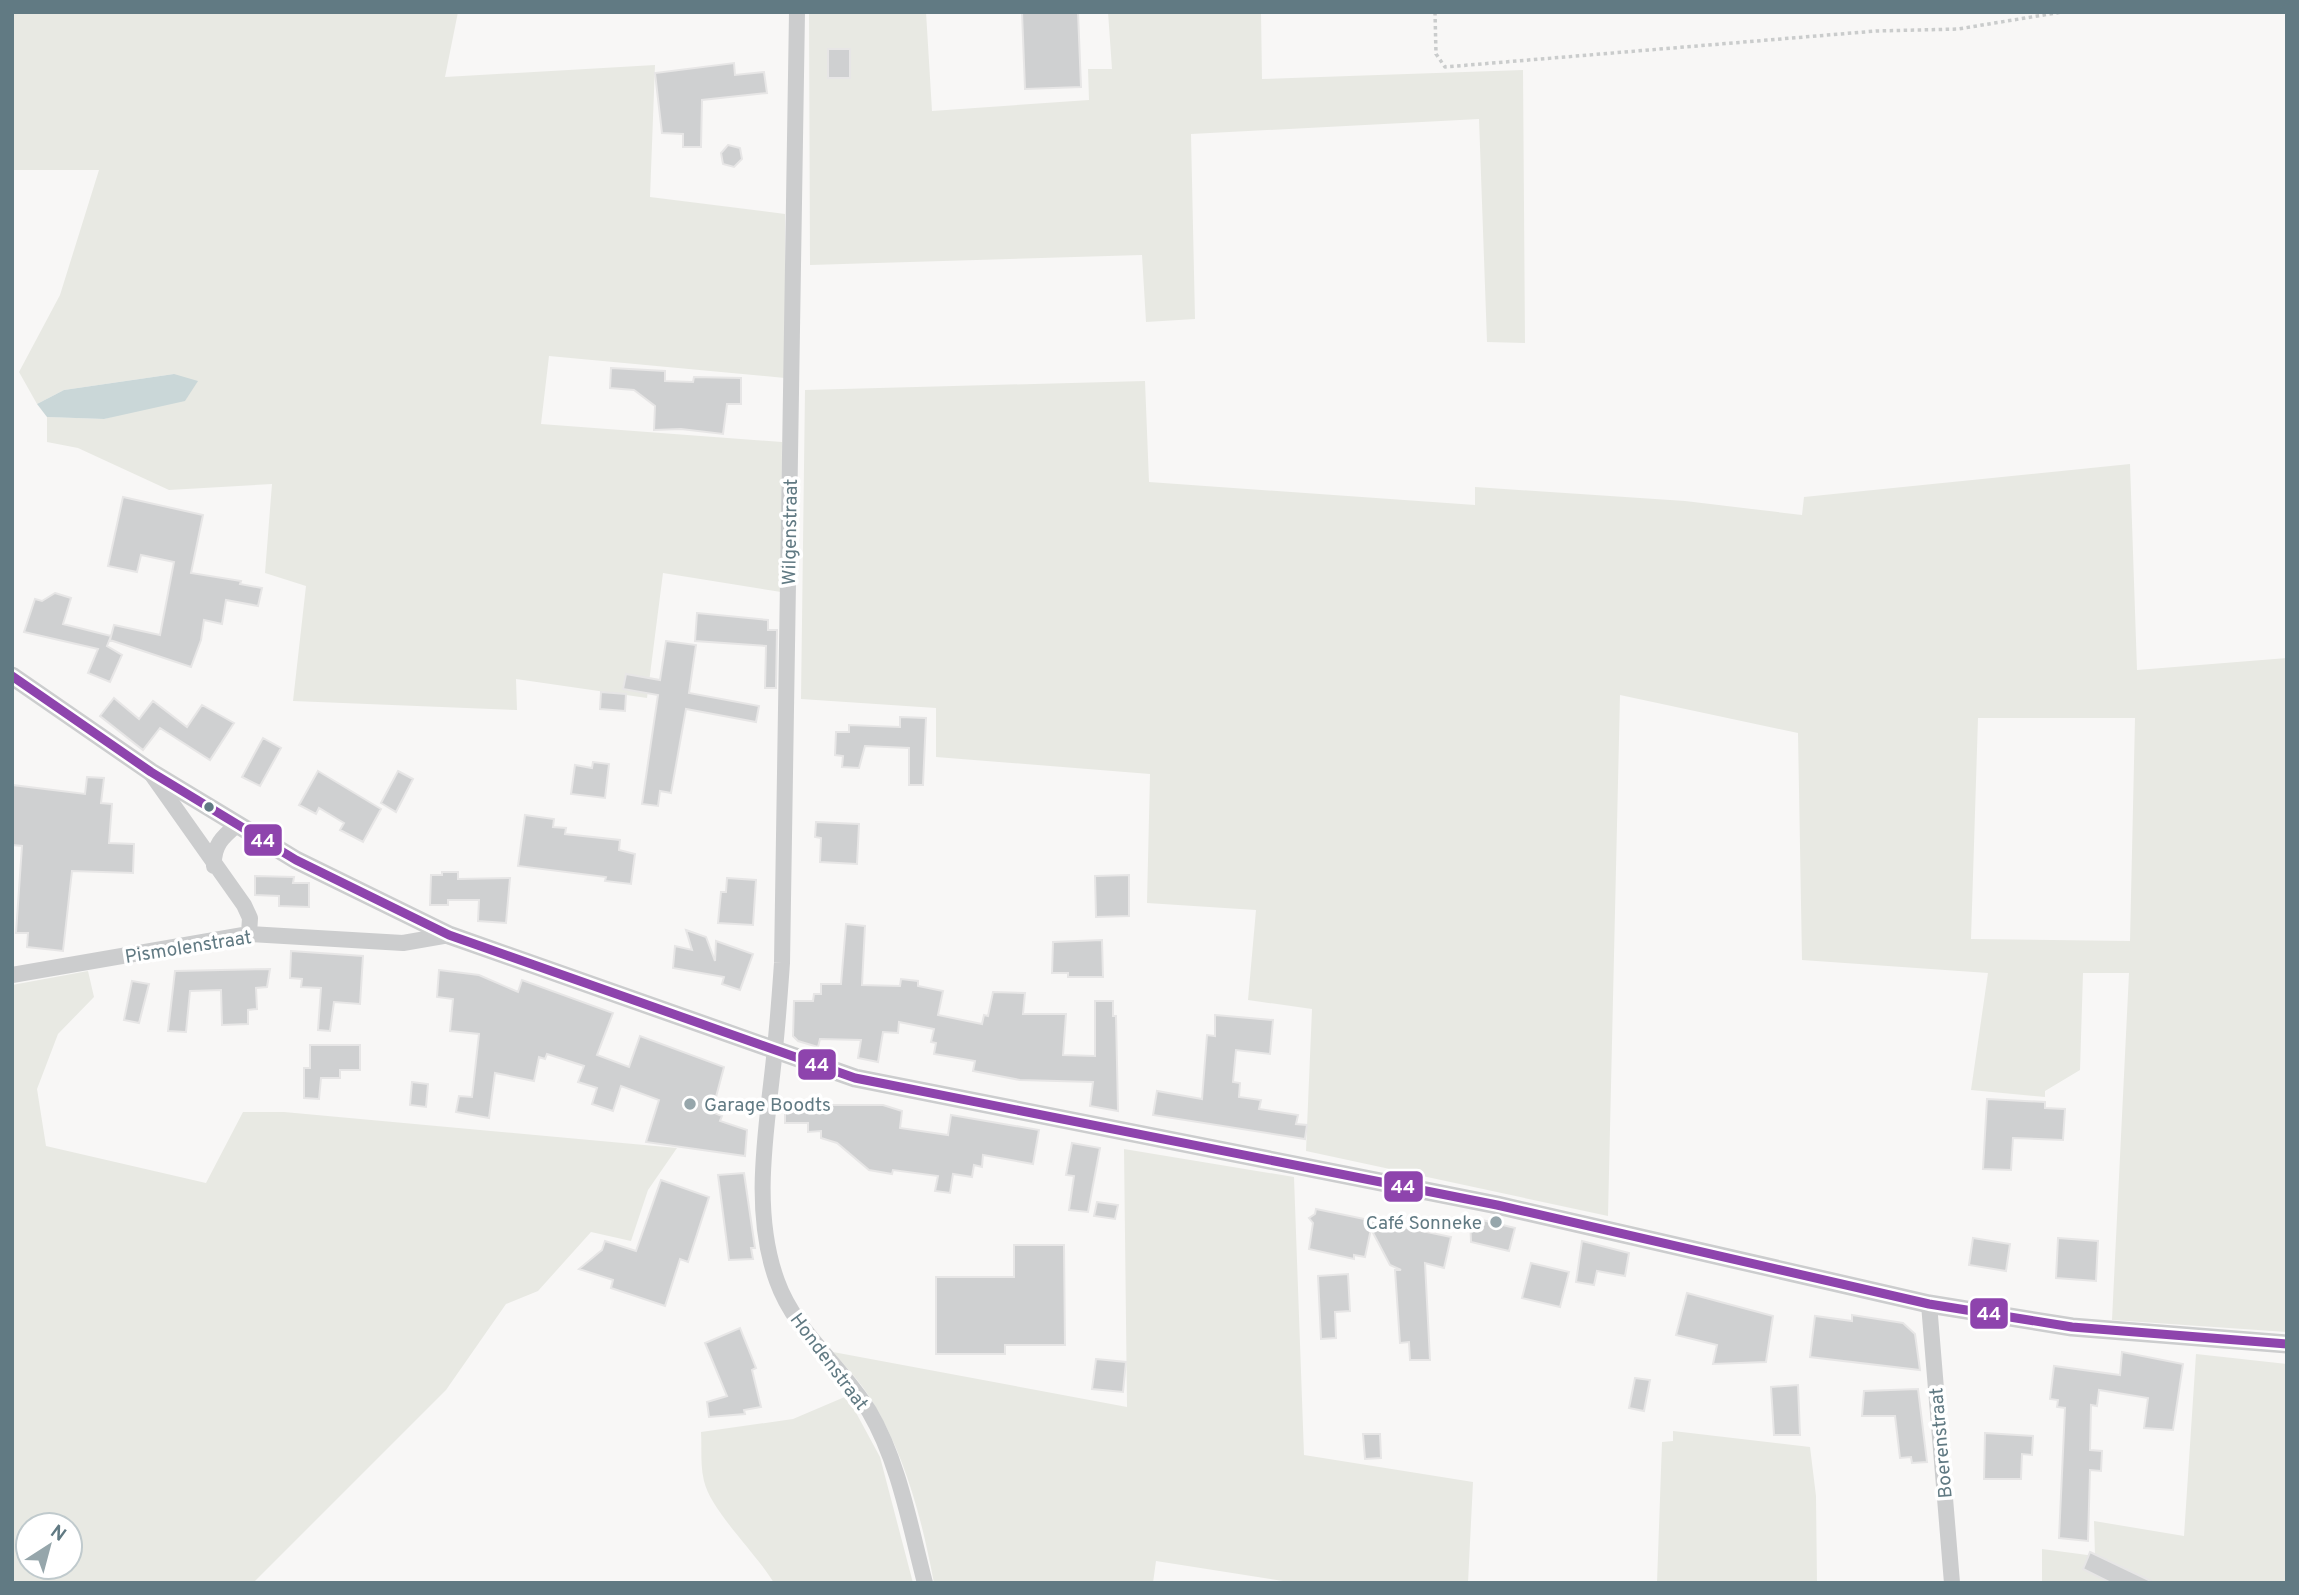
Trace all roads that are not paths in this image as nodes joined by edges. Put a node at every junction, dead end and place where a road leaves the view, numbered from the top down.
1 (797, 12) edge
2 (12, 676) edge
3 (151, 772) junction
4 (237, 825) junction
5 (215, 866) junction
6 (248, 934) junction
7 (449, 935) junction
8 (12, 975) edge
9 (775, 1051) junction
10 (1929, 1304) junction
11 (2287, 1344) edge
12 (925, 1583) edge
13 (1952, 1583) edge

1 - 9 street, Wilgenstraat
2 - 3 street
3 - 4 street
3 - 5 street
4 - 5 street
4 - 7 street
5 - 6 street
6 - 7 street, Pismolenstraat
6 - 8 street, Pismolenstraat
7 - 9 street
9 - 10 street
9 - 12 street, Hondenstraat
10 - 11 street
10 - 13 street, Boerenstraat

